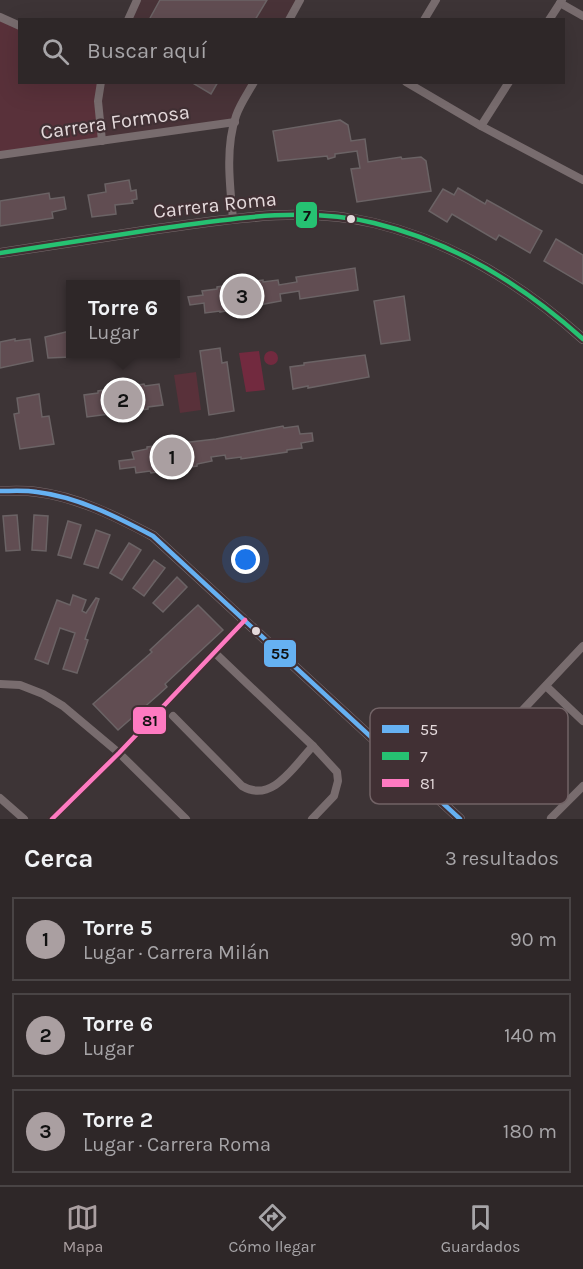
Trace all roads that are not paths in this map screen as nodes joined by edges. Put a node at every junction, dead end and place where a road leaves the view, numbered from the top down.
1 (137, 0) edge
2 (300, 0) edge
3 (436, 0) edge
4 (561, 1) edge
5 (583, 16) edge
6 (0, 17) edge
7 (129, 18) edge
8 (292, 18) edge
9 (425, 18) edge
10 (550, 18) edge
11 (18, 25) edge
12 (101, 84) edge
13 (253, 84) edge
14 (409, 84) edge
15 (508, 84) edge
16 (235, 122) junction
17 (482, 126) junction
18 (102, 141) junction
19 (0, 155) edge
20 (582, 178) edge
21 (233, 219) junction
22 (0, 253) edge
23 (583, 339) edge
24 (0, 491) edge
25 (245, 620) junction
26 (583, 646) edge
27 (215, 653) junction
28 (0, 684) edge
29 (546, 686) junction
30 (525, 708) edge
31 (172, 716) dead end
32 (583, 721) edge
33 (370, 737) edge
34 (313, 746) junction
35 (119, 753) junction
36 (583, 786) edge
37 (0, 798) edge
38 (568, 801) edge
39 (443, 804) edge
40 (565, 804) edge
41 (551, 818) edge
42 (24, 819) edge
43 (52, 819) edge
44 (186, 819) edge
45 (312, 819) edge
46 (460, 819) edge

1 - 7 street
2 - 8 street
3 - 9 street
4 - 5 street
4 - 10 street
6 - 11 street
12 - 18 street
13 - 16 street
14 - 17 street
15 - 17 street
16 - 18 street, Carrera Formosa
16 - 21 street
17 - 20 street
18 - 19 street, Carrera Formosa
21 - 22 street, Carrera Roma
21 - 23 street, Carrera Roma
24 - 25 street
25 - 27 street
25 - 33 street
26 - 29 street
27 - 34 street
27 - 35 street
28 - 35 street
29 - 30 street
29 - 32 street
31 - 34 street
34 - 45 street
35 - 43 street
35 - 44 street
36 - 38 street
37 - 42 street
39 - 46 street
40 - 41 street

